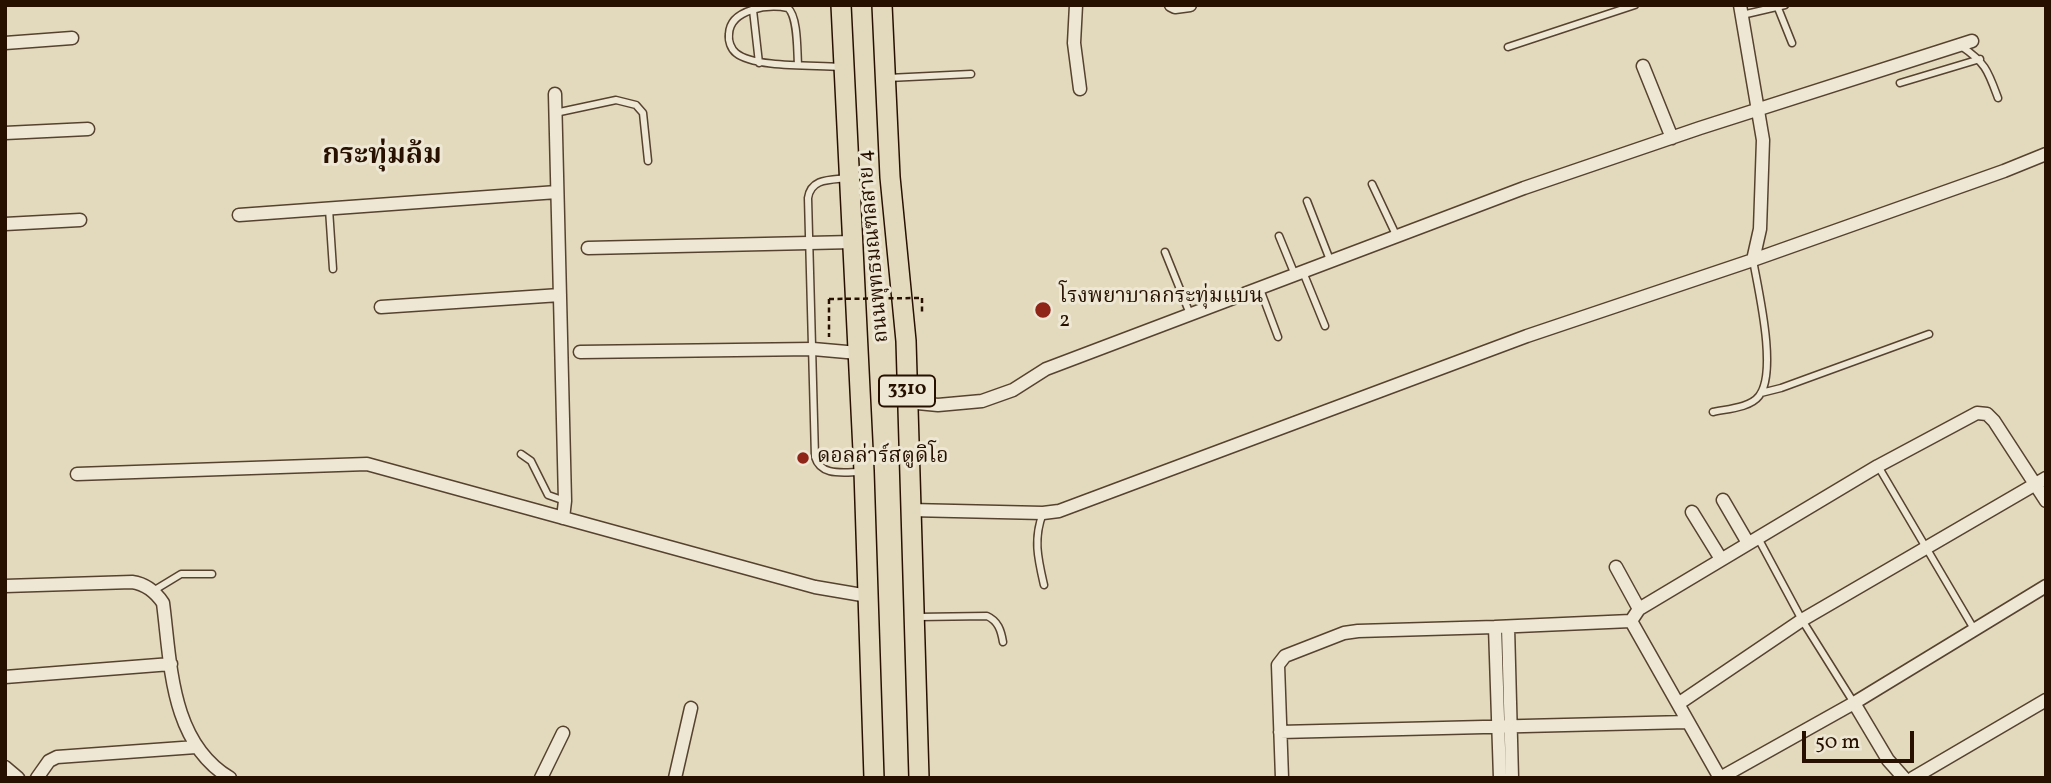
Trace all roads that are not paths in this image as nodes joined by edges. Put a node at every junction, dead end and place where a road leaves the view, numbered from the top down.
1 (841, 5) edge
2 (882, 5) edge
3 (1076, 5) edge
4 (1171, 5) edge
5 (1190, 5) edge
6 (1635, 5) edge
7 (1782, 6) edge
8 (754, 10) junction
9 (1741, 10) edge
10 (72, 38) dead end
11 (5, 43) edge
12 (1791, 43) dead end
13 (1966, 43) joint
14 (1508, 47) dead end
15 (1980, 59) junction
16 (759, 63) junction
17 (798, 64) junction
18 (1643, 66) dead end
19 (845, 68) junction
20 (971, 74) dead end
21 (886, 78) junction
22 (1900, 83) dead end
23 (1080, 89) dead end
24 (555, 94) dead end
25 (1998, 98) dead end
26 (1759, 110) junction
27 (555, 113) junction
28 (88, 129) dead end
29 (5, 133) edge
30 (1672, 138) junction
31 (2046, 154) edge
32 (648, 161) dead end
33 (850, 177) junction
34 (1372, 184) dead end
35 (557, 192) junction
36 (1307, 201) dead end
37 (329, 209) junction
38 (239, 215) dead end
39 (80, 220) dead end
40 (5, 224) edge
41 (1279, 236) dead end
42 (1397, 237) junction
43 (853, 242) junction
44 (809, 243) junction
45 (588, 248) dead end
46 (1165, 252) dead end
47 (1752, 260) junction
48 (1331, 262) junction
49 (333, 269) dead end
50 (1299, 274) junction
51 (1259, 289) junction
52 (560, 295) junction
53 (381, 307) dead end
54 (1190, 314) junction
55 (1325, 326) dead end
56 (1929, 334) dead end
57 (1278, 337) dead end
58 (813, 349) junction
59 (580, 352) dead end
60 (859, 353) junction
61 (1761, 393) junction
62 (907, 402) junction
63 (1713, 412) dead end
64 (522, 454) dead end
65 (1878, 466) junction
66 (864, 471) junction
67 (78, 474) dead end
68 (2041, 481) edge
69 (1723, 500) dead end
70 (565, 501) junction
71 (2046, 501) edge
72 (910, 510) junction
73 (1692, 512) dead end
74 (1043, 513) junction
75 (563, 517) junction
76 (1753, 540) junction
77 (1926, 549) junction
78 (1720, 559) junction
79 (1616, 567) dead end
80 (212, 574) dead end
81 (1044, 585) dead end
82 (5, 586) edge
83 (2046, 586) edge
84 (153, 591) junction
85 (868, 596) junction
86 (1639, 609) junction
87 (913, 618) junction
88 (1802, 620) junction
89 (1630, 621) junction
90 (1502, 627) junction
91 (1974, 629) junction
92 (1003, 642) dead end
93 (171, 664) junction
94 (5, 677) edge
95 (2046, 700) edge
96 (1854, 703) junction
97 (1678, 704) junction
98 (691, 708) dead end
99 (1687, 722) junction
100 (1504, 726) junction
101 (1280, 732) junction
102 (563, 733) dead end
103 (196, 747) junction
104 (5, 767) edge
105 (1903, 777) edge
106 (18, 778) edge
107 (37, 778) edge
108 (230, 778) edge
109 (541, 778) edge
110 (675, 778) edge
111 (874, 778) edge
112 (919, 778) edge
113 (1282, 778) edge
114 (1500, 778) edge
115 (1512, 778) edge

1 - 19 main road, ถนนพุทธมณฑลสาย 4 / 3310
2 - 21 main road, ถนนพุทธมณฑลสาย 4 / 3310
3 - 23 street
4 - 5 street
6 - 14 lane
7 - 9 lane
7 - 12 lane
8 - 16 lane
8 - 16 lane
8 - 17 lane
9 - 26 street
10 - 11 street
13 - 15 lane
13 - 26 street
15 - 22 lane
15 - 25 lane
16 - 17 lane
17 - 19 lane
18 - 30 street
19 - 33 main road, ถนนพุทธมณฑลสาย 4 / 3310
20 - 21 lane
21 - 62 main road, ถนนพุทธมณฑลสาย 4 / 3310
24 - 27 street
26 - 30 street
26 - 47 street
27 - 32 lane
27 - 35 street
28 - 29 street
30 - 42 street
31 - 47 street
33 - 43 main road, ถนนพุทธมณฑลสาย 4 / 3310
33 - 44 lane
34 - 42 lane
35 - 37 street
35 - 52 street
36 - 48 lane
37 - 38 street
37 - 49 lane
39 - 40 street
41 - 50 lane
42 - 48 street
43 - 44 street
43 - 60 main road, ถนนพุทธมณฑลสาย 4 / 3310
44 - 45 street
44 - 58 lane
46 - 54 lane
47 - 61 lane
47 - 74 street
48 - 50 street
50 - 51 street
50 - 55 lane
51 - 54 street
51 - 57 lane
52 - 53 street
52 - 70 street
54 - 62 street
56 - 61 lane
58 - 59 street
58 - 60 street
58 - 66 lane
60 - 66 main road, ถนนพุทธมณฑลสาย 4 / 3310
61 - 63 lane
62 - 72 main road, ถนนพุทธมณฑลสาย 4 / 3310
64 - 70 lane
65 - 68 street
65 - 76 street
65 - 77 lane
66 - 85 main road, ถนนพุทธมณฑลสาย 4 / 3310
67 - 75 street
68 - 71 street
68 - 77 street
69 - 76 street
70 - 75 street
72 - 74 street
72 - 87 main road, ถนนพุทธมณฑลสาย 4 / 3310
73 - 78 street
74 - 81 lane
75 - 85 street
76 - 78 street
76 - 88 lane
77 - 88 street
77 - 91 lane
78 - 86 street
79 - 86 street
80 - 84 lane
82 - 84 street
83 - 91 street
84 - 93 street
85 - 111 main road, ถนนพุทธมณฑลสาย 4 / 3310
86 - 89 street
87 - 92 lane
87 - 112 main road, ถนนพุทธมณฑลสาย 4 / 3310
88 - 96 lane
88 - 97 street
89 - 90 street
89 - 97 street
90 - 100 street
90 - 101 street
91 - 96 street
93 - 94 street
93 - 103 street
95 - 105 street
96 - 99 street
96 - 105 street
97 - 99 street
98 - 110 street
99 - 100 street
100 - 101 street
100 - 114 street
100 - 115 street
101 - 113 street
102 - 109 street
103 - 107 street
103 - 108 street
104 - 106 street

